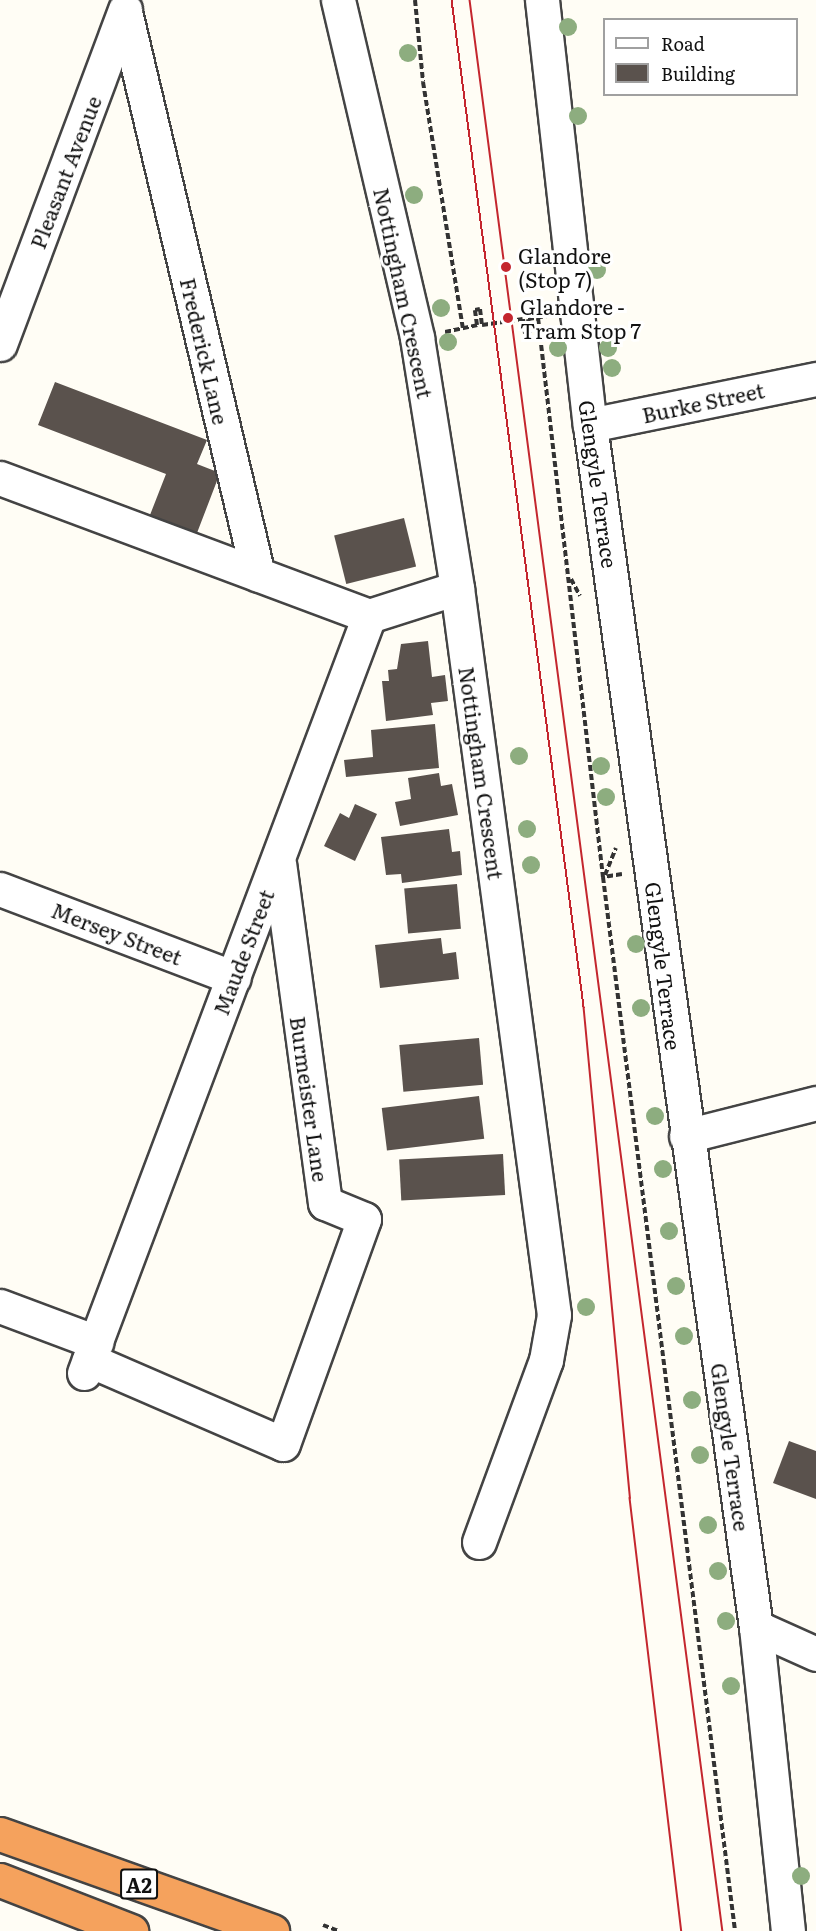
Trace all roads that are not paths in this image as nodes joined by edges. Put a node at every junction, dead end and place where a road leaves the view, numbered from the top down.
1 (338, 0) edge
2 (542, 0) edge
3 (127, 6) edge
4 (0, 344) edge
5 (816, 378) edge
6 (590, 425) junction
7 (0, 478) edge
8 (258, 575) junction
9 (457, 588) junction
10 (369, 616) junction
11 (279, 859) junction
12 (0, 889) edge
13 (234, 978) junction
14 (816, 1103) edge
15 (686, 1136) junction
16 (0, 1306) edge
17 (89, 1358) junction
18 (479, 1542) dead end
19 (756, 1627) junction
20 (816, 1654) edge
21 (0, 1834) edge
22 (0, 1880) edge
23 (130, 1931) edge
24 (272, 1931) edge
25 (788, 1931) edge

1 - 9 street, Nottingham Crescent
2 - 6 street, Glengyle Terrace
3 - 4 street, Pleasant Avenue
3 - 8 street, Frederick Lane
5 - 6 street, Burke Street
6 - 15 street, Glengyle Terrace
7 - 8 street
8 - 10 street
9 - 10 street
9 - 18 street, Nottingham Crescent
10 - 11 street, Maude Street
11 - 13 street, Maude Street
11 - 17 street, Burmeister Lane
12 - 13 street, Mersey Street
13 - 17 street, Maude Street
14 - 15 street
15 - 19 street, Glengyle Terrace
16 - 17 street
19 - 20 street
19 - 25 street, Glengyle Terrace
21 - 24 highway, A2
22 - 23 highway, A2

